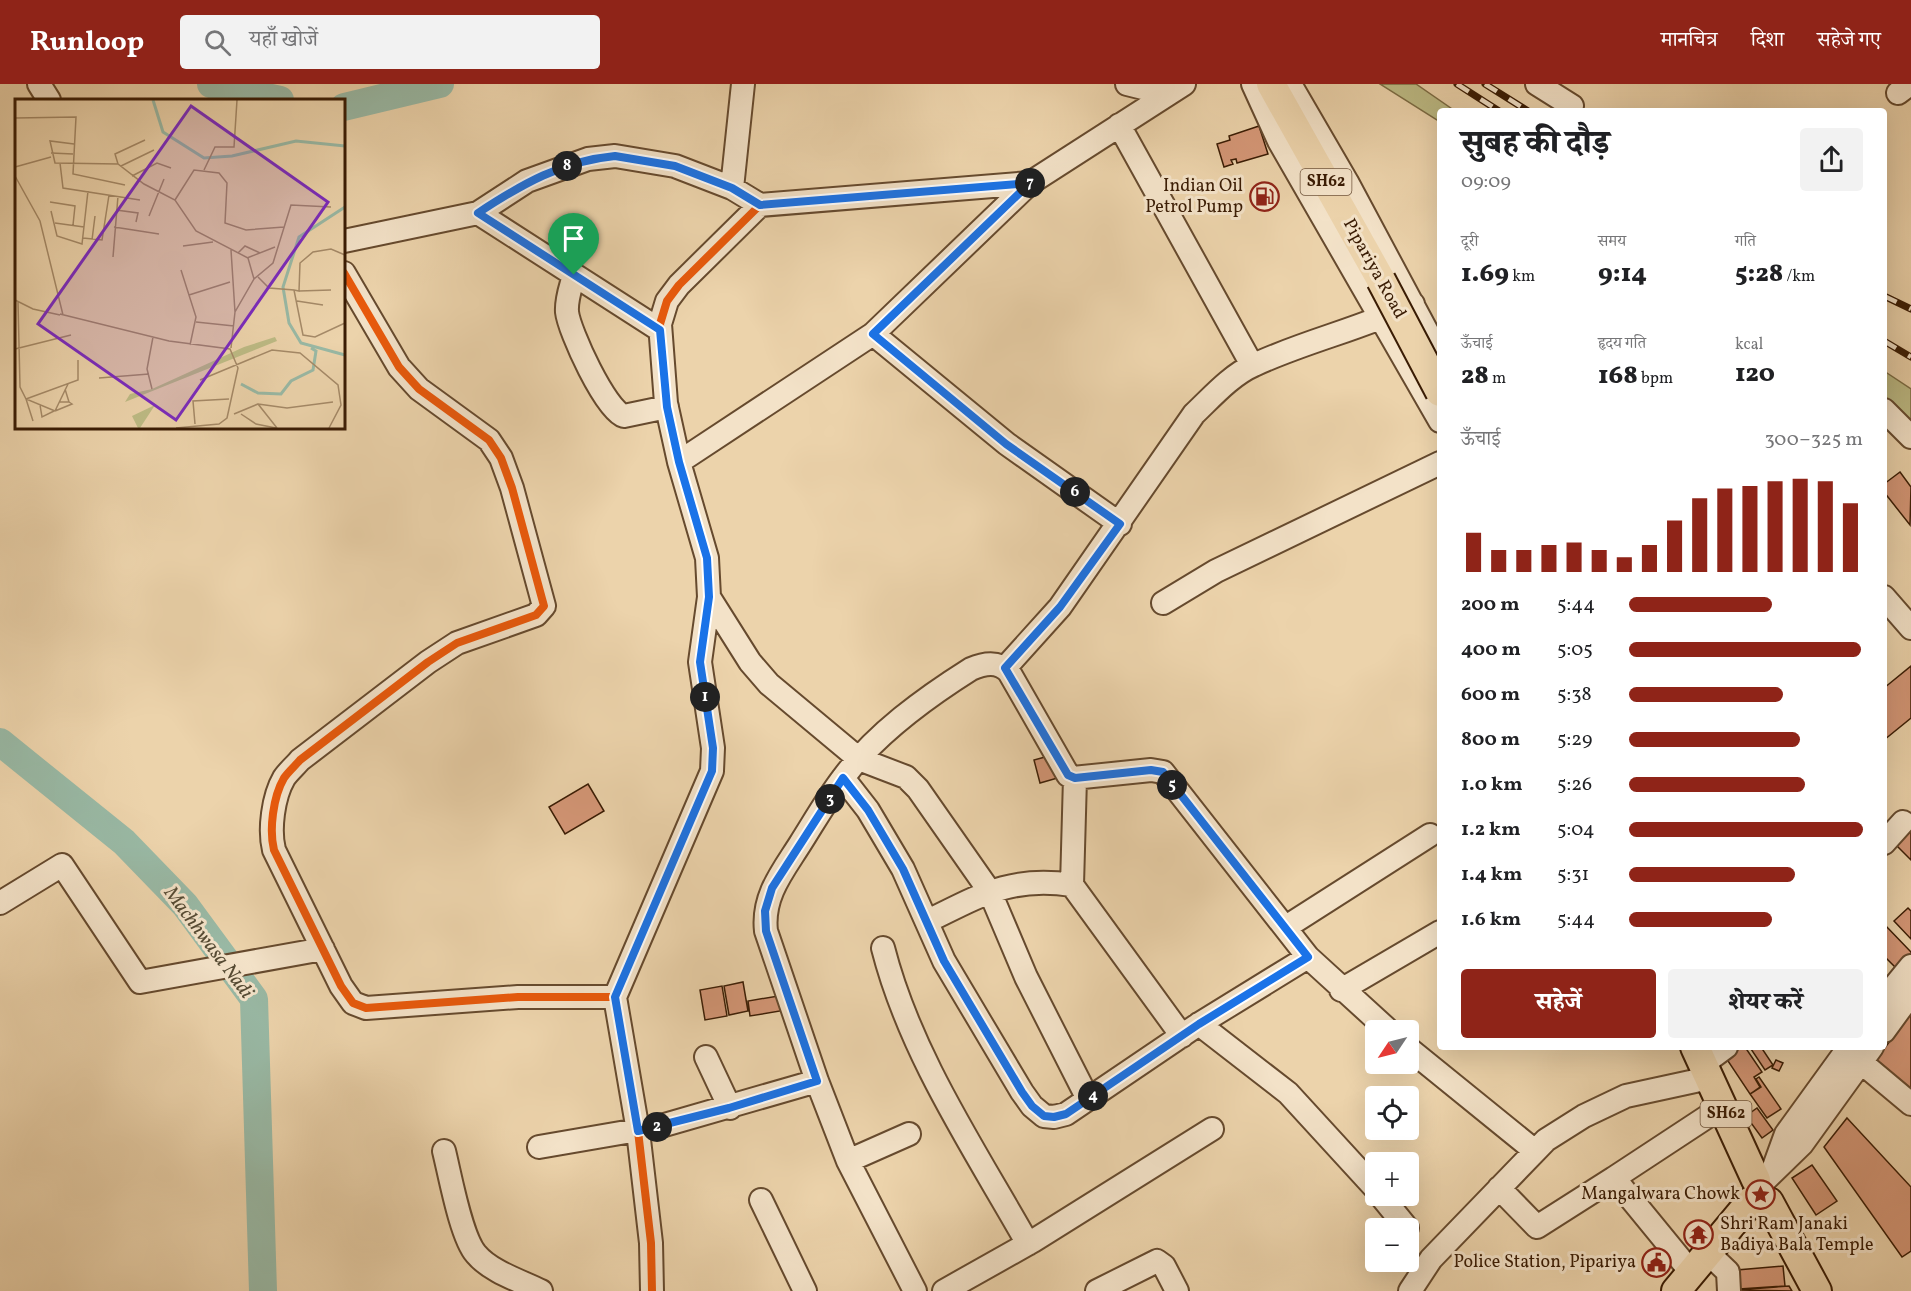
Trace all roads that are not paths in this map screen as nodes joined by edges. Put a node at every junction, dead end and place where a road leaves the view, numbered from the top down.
1 (39, 84) edge
2 (743, 84) edge
3 (1127, 84) edge
4 (1253, 84) edge
5 (1271, 84) edge
6 (1290, 84) edge
7 (1537, 84) edge
8 (1175, 89) edge
9 (48, 99) edge
10 (1572, 106) dead end
11 (1119, 126) junction
12 (1030, 183) junction
13 (732, 188) junction
14 (760, 205) junction
15 (478, 213) junction
16 (345, 241) edge
17 (345, 275) edge
18 (574, 275) junction
19 (1413, 304) junction
20 (1383, 319) junction
21 (660, 330) junction
22 (873, 334) junction
23 (1437, 350) edge
24 (1252, 365) junction
25 (1437, 386) edge
26 (667, 407) junction
27 (1887, 413) edge
28 (1437, 416) edge
29 (1911, 437) edge
30 (679, 462) junction
31 (1437, 464) edge
32 (1120, 524) junction
33 (709, 597) junction
34 (1887, 600) edge
35 (1163, 603) dead end
36 (1911, 628) edge
37 (1005, 668) junction
38 (859, 759) junction
39 (843, 778) junction
40 (1075, 778) junction
41 (1903, 822) dead end
42 (1430, 835) dead end
43 (1887, 840) edge
44 (1072, 885) junction
45 (990, 892) junction
46 (0, 903) edge
47 (928, 921) junction
48 (1286, 927) junction
49 (1437, 934) edge
50 (883, 948) dead end
51 (323, 949) junction
52 (1308, 957) junction
53 (1909, 978) edge
54 (1341, 990) junction
55 (1887, 996) edge
56 (615, 997) junction
57 (1376, 1020) edge
58 (1887, 1025) edge
59 (1191, 1030) junction
60 (1722, 1050) edge
61 (1858, 1052) edge
62 (706, 1057) dead end
63 (1419, 1057) edge
64 (1702, 1063) edge
65 (817, 1081) junction
66 (1088, 1099) junction
67 (1911, 1104) edge
68 (1722, 1107) junction
69 (729, 1108) junction
70 (1212, 1129) dead end
71 (638, 1131) junction
72 (909, 1134) dead end
73 (538, 1147) dead end
74 (444, 1151) dead end
75 (1535, 1151) junction
76 (848, 1161) junction
77 (1365, 1177) edge
78 (1614, 1178) junction
79 (1763, 1187) junction
80 (1499, 1188) junction
81 (761, 1200) dead end
82 (1389, 1206) edge
83 (1399, 1218) edge
84 (1419, 1243) edge
85 (1028, 1244) junction
86 (1431, 1259) junction
87 (1691, 1272) edge
88 (1807, 1278) edge
89 (541, 1291) edge
90 (652, 1291) edge
91 (805, 1291) edge
92 (915, 1291) edge
93 (944, 1291) edge
94 (1097, 1291) edge
95 (1177, 1291) edge
96 (1410, 1291) edge
97 (1730, 1291) edge
98 (1817, 1291) edge

1 - 9 street
2 - 13 street
3 - 8 street
4 - 20 street
5 - 25 main road, Pipariya Road / SH62, bridge
6 - 19 street
7 - 10 street
8 - 11 street
11 - 12 street
11 - 24 street
12 - 14 street
12 - 22 street
13 - 14 street
13 - 15 street
14 - 21 street
15 - 16 street
15 - 18 street
17 - 51 street
18 - 21 street
18 - 26 street
19 - 20 street
19 - 23 street
20 - 24 street
20 - 28 street
21 - 26 street
22 - 30 street
22 - 32 street
24 - 32 street
26 - 30 street
27 - 29 street
30 - 33 street
31 - 35 street
32 - 37 street
33 - 38 street
33 - 56 street
34 - 36 street
37 - 38 street
37 - 40 street
38 - 39 street
38 - 45 street
39 - 47 street
39 - 65 street
40 - 44 street
40 - 48 street
41 - 43 street
42 - 48 street
44 - 45 street
44 - 59 street
45 - 47 street
45 - 66 street
46 - 51 street
47 - 66 street
48 - 52 street
49 - 54 street
50 - 85 street
51 - 56 street
52 - 54 street
52 - 59 street
53 - 55 street
53 - 58 street
54 - 57 street
56 - 71 street
59 - 66 street
59 - 77 street
60 - 64 street
61 - 67 street
61 - 79 street
62 - 69 street
63 - 75 street
64 - 68 main road, SH62
64 - 75 street
65 - 69 street
65 - 76 street
68 - 78 street
68 - 79 main road, SH62
69 - 71 street
70 - 85 street
71 - 73 street
71 - 90 street
72 - 76 street
74 - 89 street
75 - 80 street
76 - 92 street
78 - 80 street
78 - 87 street
79 - 87 main road
79 - 88 main road
80 - 86 street
81 - 91 street
82 - 83 street
84 - 86 street
85 - 93 street
86 - 96 street
87 - 97 street
88 - 98 main road
94 - 95 street

